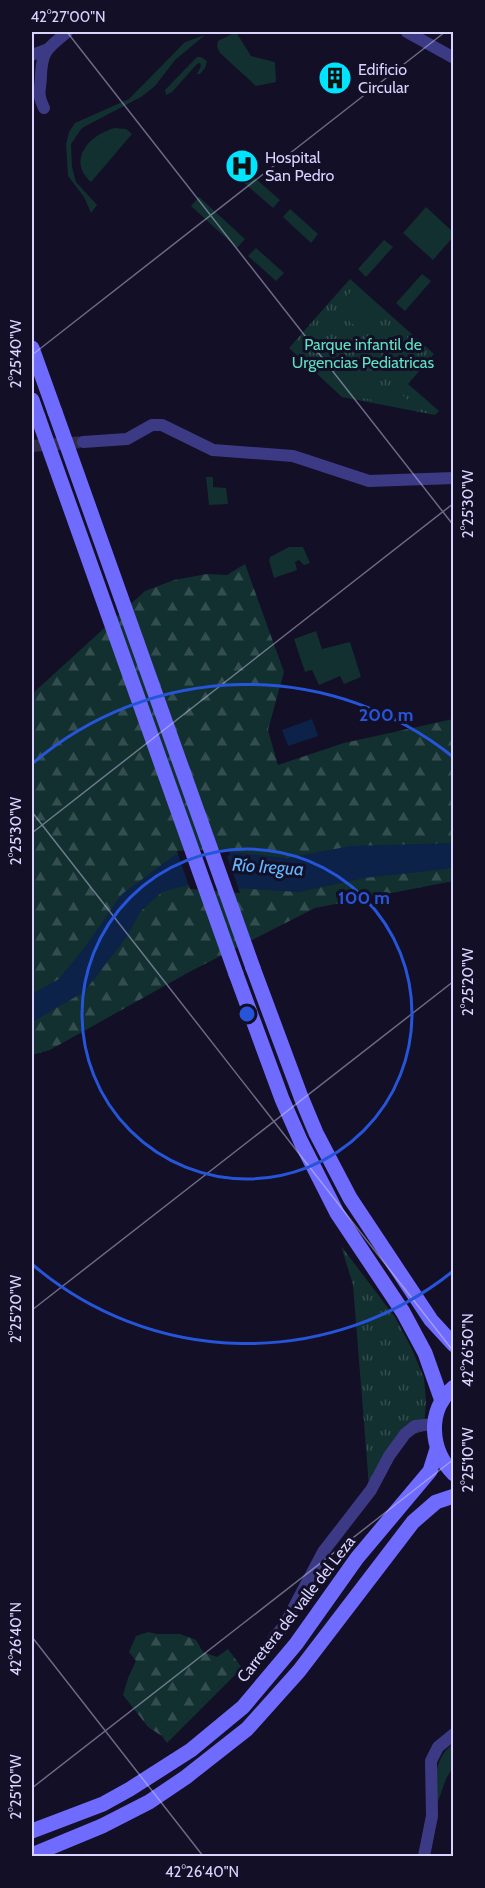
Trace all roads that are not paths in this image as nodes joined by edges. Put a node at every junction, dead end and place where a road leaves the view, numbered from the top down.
1 (68, 32) edge
2 (407, 32) edge
3 (48, 49) junction
4 (32, 56) edge
5 (453, 58) edge
6 (40, 68) junction
7 (37, 99) edge
8 (32, 348) edge
9 (32, 400) edge
10 (85, 442) tunnel mouth
11 (453, 478) edge
12 (453, 1345) edge
13 (453, 1387) edge
14 (442, 1401) junction
15 (434, 1424) junction
16 (436, 1449) junction
17 (453, 1474) edge
18 (453, 1496) edge
19 (273, 1639) dead end
20 (453, 1734) edge
21 (32, 1832) edge
22 (32, 1855) edge
23 (424, 1857) edge

1 - 3 street
2 - 5 street
3 - 4 street
3 - 6 street
4 - 6 street
6 - 7 street
8 - 12 main road, bridge
9 - 14 main road, bridge
10 - 11 street
13 - 14 main road
14 - 15 main road
15 - 16 main road
15 - 19 street
16 - 17 main road
16 - 21 main road, Carretera del valle del Leza
18 - 22 main road
20 - 23 street

